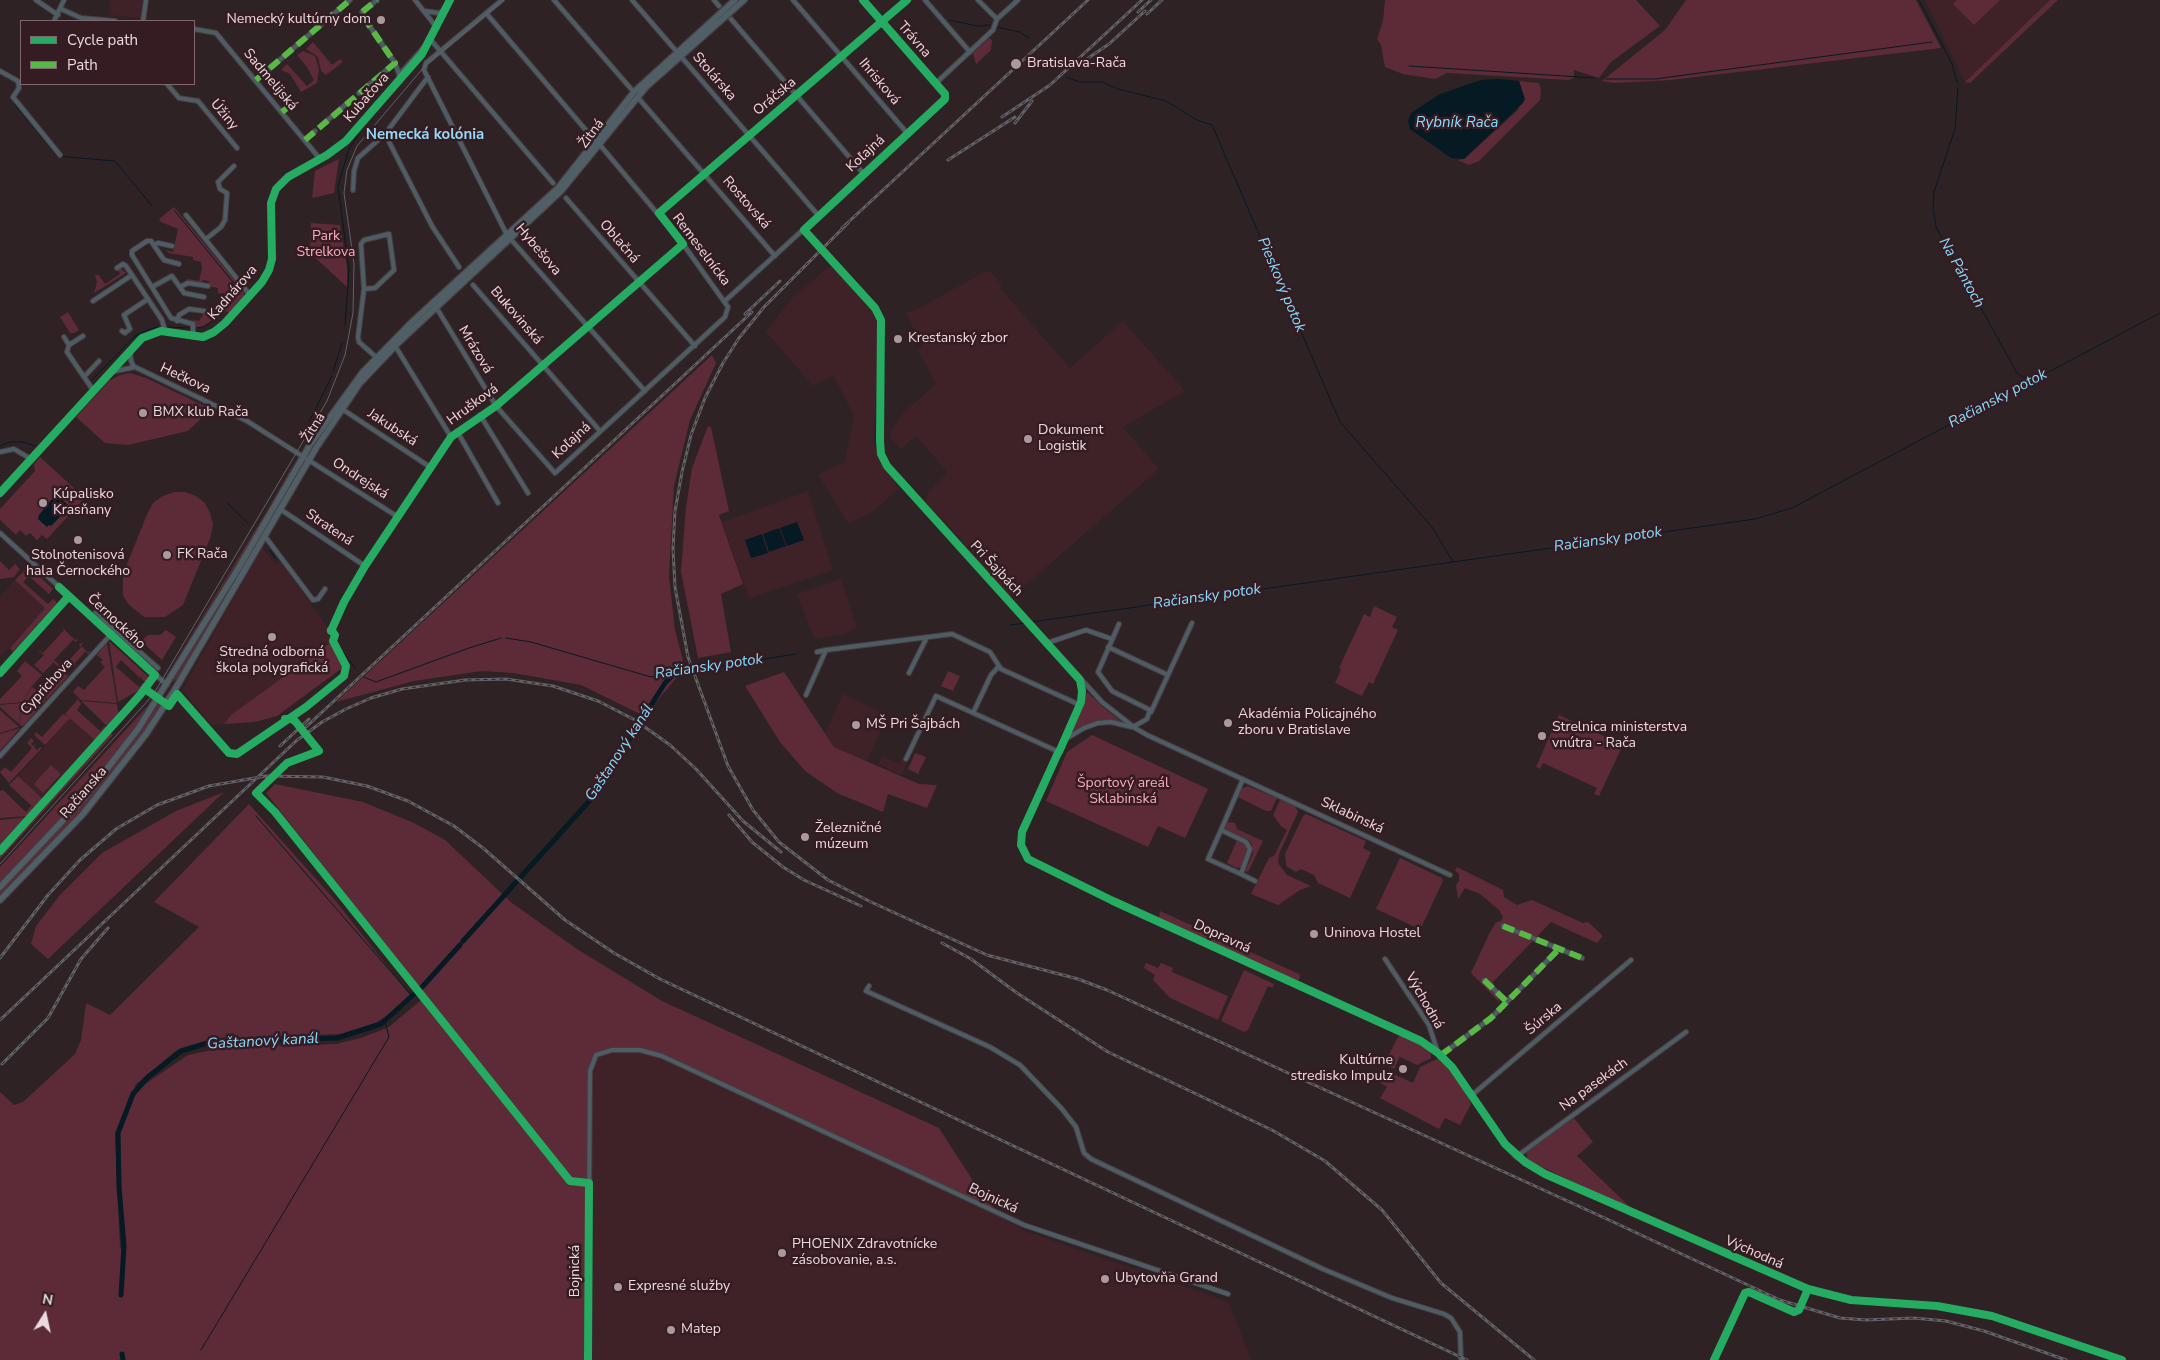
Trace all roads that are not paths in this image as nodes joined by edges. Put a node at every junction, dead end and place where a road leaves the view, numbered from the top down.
1 (36, 0) edge
2 (64, 0) edge
3 (146, 0) edge
4 (350, 0) edge
5 (377, 0) edge
6 (415, 0) edge
7 (450, 0) edge
8 (502, 0) edge
9 (554, 0) edge
10 (632, 0) edge
11 (714, 0) edge
12 (735, 0) edge
13 (744, 0) edge
14 (794, 0) edge
15 (863, 0) edge
16 (907, 0) edge
17 (925, 0) edge
18 (978, 0) edge
19 (1018, 0) edge
20 (719, 6) dead end
21 (61, 9) junction
22 (446, 9) junction
23 (424, 11) junction
24 (486, 13) junction
25 (58, 15) junction
26 (731, 19) dead end
27 (997, 19) junction
28 (55, 20) edge
29 (104, 20) edge
30 (144, 20) edge
31 (881, 21) junction
32 (437, 28) junction
33 (195, 29) edge
34 (430, 39) junction
35 (425, 47) junction
36 (440, 51) junction
37 (970, 52) junction
38 (678, 53) junction
39 (842, 56) junction
40 (409, 62) junction
41 (395, 63) junction
42 (0, 71) edge
43 (384, 72) dead end
44 (399, 74) junction
45 (428, 77) junction
46 (377, 78) dead end
47 (20, 79) edge
48 (256, 80) junction
49 (395, 84) junction
50 (935, 84) junction
51 (169, 85) edge
52 (632, 90) dead end
53 (360, 93) tunnel mouth
54 (796, 95) junction
55 (945, 98) joint
56 (352, 99) tunnel mouth
57 (640, 100) dead end
58 (292, 104) dead end
59 (282, 112) junction
60 (322, 125) dead end
61 (315, 131) dead end
62 (907, 133) junction
63 (385, 134) junction
64 (749, 134) junction
65 (305, 140) junction
66 (598, 143) junction
67 (237, 148) dead end
68 (60, 156) dead end
69 (320, 159) junction
70 (234, 166) dead end
71 (863, 173) junction
72 (704, 174) junction
73 (553, 183) dead end
74 (353, 190) dead end
75 (566, 198) dead end
76 (659, 212) junction
77 (186, 215) dead end
78 (818, 216) junction
79 (804, 230) junction
80 (509, 236) junction
81 (206, 239) junction
82 (683, 244) junction
83 (154, 245) junction
84 (172, 246) dead end
85 (775, 256) junction
86 (179, 264) dead end
87 (459, 267) dead end
88 (118, 268) dead end
89 (166, 271) dead end
90 (132, 275) junction
91 (170, 276) junction
92 (639, 281) junction
93 (473, 285) dead end
94 (208, 286) dead end
95 (140, 287) junction
96 (152, 287) junction
97 (180, 287) junction
98 (364, 289) junction
99 (136, 290) dead end
100 (250, 295) junction
101 (204, 298) dead end
102 (148, 299) junction
103 (725, 301) junction
104 (92, 302) dead end
105 (436, 307) junction
106 (204, 311) dead end
107 (178, 321) junction
108 (588, 327) junction
109 (122, 331) dead end
110 (165, 331) junction
111 (83, 336) dead end
112 (64, 337) dead end
113 (193, 337) junction
114 (69, 345) junction
115 (694, 346) junction
116 (397, 348) dead end
117 (130, 350) junction
118 (376, 357) junction
119 (90, 360) dead end
120 (99, 361) dead end
121 (544, 365) junction
122 (94, 366) junction
123 (135, 367) junction
124 (110, 372) junction
125 (84, 377) junction
126 (93, 390) junction
127 (645, 390) junction
128 (496, 406) junction
129 (341, 408) junction
130 (480, 415) junction
131 (457, 431) junction
132 (600, 431) junction
133 (451, 437) junction
134 (0, 452) edge
135 (307, 457) junction
136 (31, 459) junction
137 (430, 466) junction
138 (555, 473) joint
139 (0, 493) edge
140 (528, 493) dead end
141 (498, 503) dead end
142 (280, 509) junction
143 (398, 517) junction
144 (0, 533) edge
145 (264, 535) junction
146 (365, 566) junction
147 (324, 589) dead end
148 (70, 596) junction
149 (96, 612) dead end
150 (1192, 623) dead end
151 (1119, 624) dead end
152 (115, 630) junction
153 (331, 631) dead end
154 (111, 634) junction
155 (927, 637) junction
156 (1112, 640) junction
157 (1047, 644) junction
158 (1108, 647) junction
159 (826, 650) junction
160 (817, 652) dead end
161 (998, 666) junction
162 (158, 668) dead end
163 (0, 673) edge
164 (909, 674) dead end
165 (1168, 674) junction
166 (1080, 680) junction
167 (167, 685) junction
168 (174, 691) junction
169 (806, 695) dead end
170 (1080, 705) junction
171 (1151, 712) junction
172 (973, 713) junction
173 (1134, 727) junction
174 (1064, 741) junction
175 (1059, 752) junction
176 (0, 756) edge
177 (906, 760) dead end
178 (1244, 779) junction
179 (1221, 830) junction
180 (1241, 874) junction
181 (1450, 875) dead end
182 (1255, 881) dead end
183 (0, 887) edge
184 (0, 900) edge
185 (1503, 926) dead end
186 (1558, 950) junction
187 (1582, 958) dead end
188 (1385, 959) dead end
189 (1631, 960) dead end
190 (1484, 980) dead end
191 (869, 986) dead end
192 (1507, 1002) junction
193 (1686, 1032) dead end
194 (1440, 1054) junction
195 (1472, 1096) junction
196 (1516, 1157) junction
197 (1228, 1294) dead end
198 (588, 1360) edge
199 (1461, 1360) edge
200 (2122, 1360) edge

1 - 25 street
2 - 21 street
3 - 30 street
4 - 48 street
5 - 41 street
6 - 23 street
7 - 22 street, Kubačova
8 - 24 street
9 - 52 street
10 - 38 street, Stolárska
11 - 20 street
12 - 38 main road, Žitná
13 - 38 main road, Žitná
14 - 39 street, Ihrisková
15 - 31 street, Trávna
16 - 31 street, Oráčska
17 - 37 street
18 - 27 street
19 - 27 street
21 - 25 street
21 - 29 street
22 - 23 street
22 - 32 street, Kubačova
23 - 32 street
24 - 36 street
24 - 66 street, Remeselnícka
25 - 28 street
26 - 54 street
27 - 37 street
31 - 39 street, Oráčska
31 - 50 street, Trávna
32 - 34 street, Kubačova
33 - 48 street, Sadmelijská
34 - 35 street, Kubačova
34 - 36 street
35 - 40 street, Kubačova
35 - 49 street, Kubačova
36 - 45 street
36 - 73 street
37 - 50 street
38 - 64 street, Stolárska
38 - 66 main road, Žitná
39 - 54 street, Oráčska
39 - 62 street, Ihrisková
40 - 41 street, Kubačova
40 - 44 street, Kubačova
41 - 43 street
41 - 44 street
42 - 47 street
44 - 49 street, Kubačova
45 - 63 street
45 - 80 street, Hybešova
46 - 53 street
47 - 68 street
48 - 59 street, Sadmelijská
49 - 69 street, Kubačova
50 - 55 street, Trávna
51 - 67 street, Úžiny
54 - 64 street, Oráčska
54 - 71 street
55 - 62 street, Koľajná
56 - 60 street
57 - 72 street, Rostovská
58 - 59 street
59 - 65 street, Sadmelijská
61 - 65 street
62 - 71 street, Koľajná
63 - 74 street
63 - 87 street
64 - 72 street, Oráčska
64 - 78 street, Stolárska
65 - 69 street, Sadmelijská
66 - 76 street, Remeselnícka
66 - 80 main road, Žitná
69 - 100 street, Kadnárova
70 - 81 street
71 - 78 street, Koľajná
72 - 76 street, Oráčska
72 - 85 street, Rostovská
75 - 92 street, Oblačná
76 - 82 street, Remeselnícka
77 - 81 street, Kadnárova
78 - 79 street, Koľajná
79 - 85 street, Koľajná
79 - 157 street, Pri Šajbách
80 - 105 main road, Žitná
80 - 108 street, Hybešova
80 - 118 main road, Žitná
81 - 100 street, Kadnárova
82 - 92 street, Hrušková
82 - 103 street, Remeselnícka
83 - 84 street, Kadnárova
83 - 86 street
83 - 96 street, Kadnárova
85 - 103 street, Koľajná
88 - 90 street
89 - 91 street, Kadnárova
90 - 95 street
90 - 104 street
91 - 96 street
91 - 97 street, Kadnárova
92 - 108 street, Hrušková
92 - 115 street, Oblačná
93 - 121 street, Bukovinská
94 - 97 street, Kadnárova
95 - 99 street
95 - 102 street
96 - 107 street, Kadnárova
97 - 101 street, Kadnárova
98 - 98 street
98 - 118 street
100 - 113 street, Kadnárova
102 - 109 street
102 - 110 street
103 - 115 street, Koľajná
105 - 128 street, Mrázová
105 - 129 main road, Žitná
106 - 107 street, Kadnárova
107 - 113 street, Kadnárova
108 - 121 street, Hrušková
108 - 127 street, Hybešova
110 - 113 street, Kadnárova
110 - 117 street
111 - 114 street
112 - 114 street
114 - 125 street
115 - 127 street, Koľajná
116 - 133 street
117 - 123 street
117 - 124 street
118 - 135 main road, Žitná
119 - 122 street
120 - 122 street
121 - 128 street, Hrušková
121 - 132 street, Bukovinská
122 - 125 street
123 - 124 street
123 - 135 street, Hečkova
124 - 126 street
125 - 126 street
126 - 136 street
127 - 132 street, Koľajná
128 - 130 street, Hrušková
128 - 138 street, Mrázová
129 - 135 main road, Žitná
129 - 137 street, Jakubská
130 - 131 street, Hrušková
130 - 140 street
131 - 133 street, Hrušková
131 - 141 street
132 - 138 street, Koľajná
133 - 137 street, Hrušková
134 - 136 street
135 - 142 main road, Račianska
135 - 143 street, Ondrejská
135 - 167 main road, Račianska
136 - 139 street
137 - 143 street, Hrušková
142 - 145 main road, Račianska
142 - 146 street, Stratená
143 - 146 street, Hrušková
144 - 148 street, Černockého
145 - 147 street
145 - 168 main road, Račianska
146 - 153 street, Hrušková
148 - 154 street, Černockého
148 - 163 street
149 - 152 street
150 - 165 street
151 - 156 street
152 - 154 street, Cyprichova
152 - 162 street
154 - 167 street, Černockého
154 - 176 street, Cyprichova
155 - 159 street
155 - 161 street
155 - 164 street
156 - 157 street
156 - 158 street
157 - 166 street, Pri Šajbách
158 - 165 street
158 - 171 street
159 - 160 street
159 - 169 street
161 - 170 street
161 - 172 street
165 - 171 street
166 - 170 street
166 - 173 street, Sklabinská
167 - 168 main road
167 - 183 main road, Račianska
168 - 184 main road, Račianska
170 - 174 street
171 - 173 street
172 - 175 street
172 - 177 street
173 - 174 street
173 - 178 street, Sklabinská
174 - 175 street
175 - 194 street, Dopravná
178 - 179 street
178 - 181 street, Sklabinská
179 - 180 street
179 - 180 street
180 - 182 street
185 - 186 street
186 - 187 street
186 - 192 street
188 - 194 street, Východná
189 - 195 street, Šúrska
190 - 192 street
191 - 199 street
192 - 194 street
193 - 196 street, Na pasekách
194 - 195 street, Východná
195 - 196 street, Východná
196 - 200 street, Východná
197 - 198 street, Bojnická

